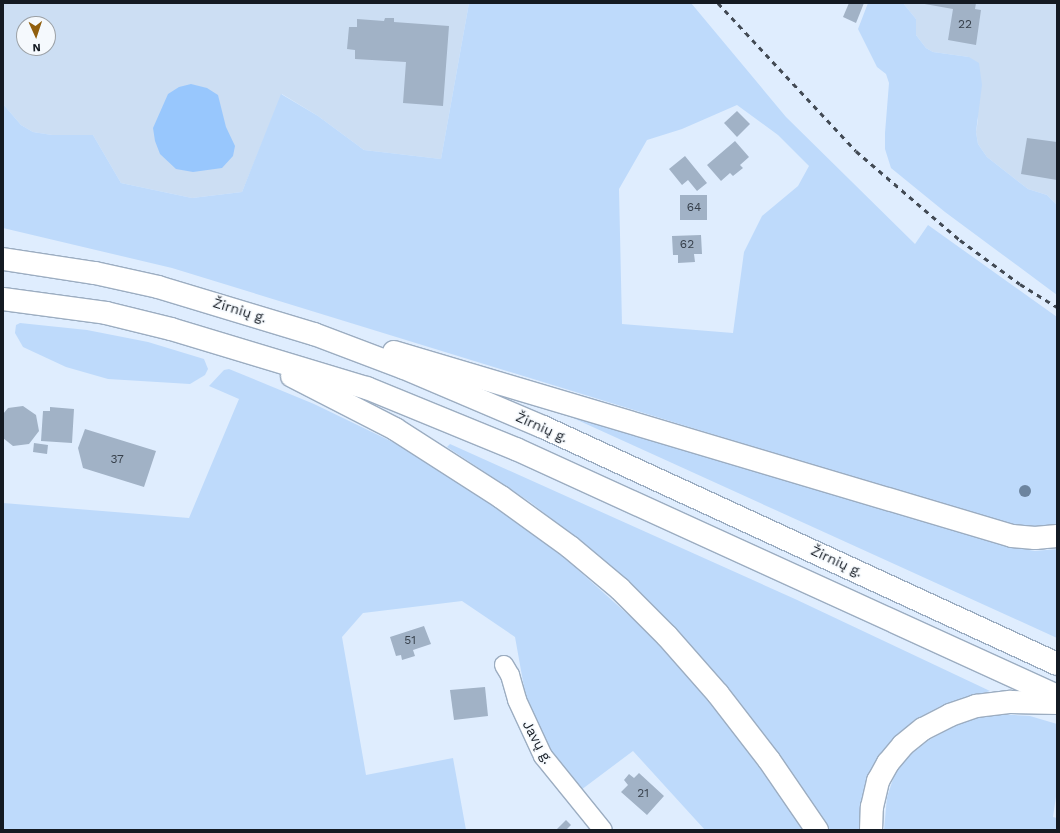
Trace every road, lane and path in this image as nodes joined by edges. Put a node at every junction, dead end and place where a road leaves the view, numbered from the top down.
1 (3, 259) edge
2 (3, 299) edge
3 (314, 334) junction
4 (224, 343) junction
5 (1057, 536) edge
6 (1057, 664) edge
7 (504, 665) dead end
8 (1057, 696) edge
9 (1057, 703) edge
10 (603, 830) edge
11 (817, 830) edge
12 (871, 830) edge

1 - 3 highway, Žirnių g.
2 - 4 highway
3 - 5 highway
3 - 6 highway, Žirnių g.
4 - 8 highway
4 - 11 highway
7 - 10 street, Javų g.
9 - 12 highway

